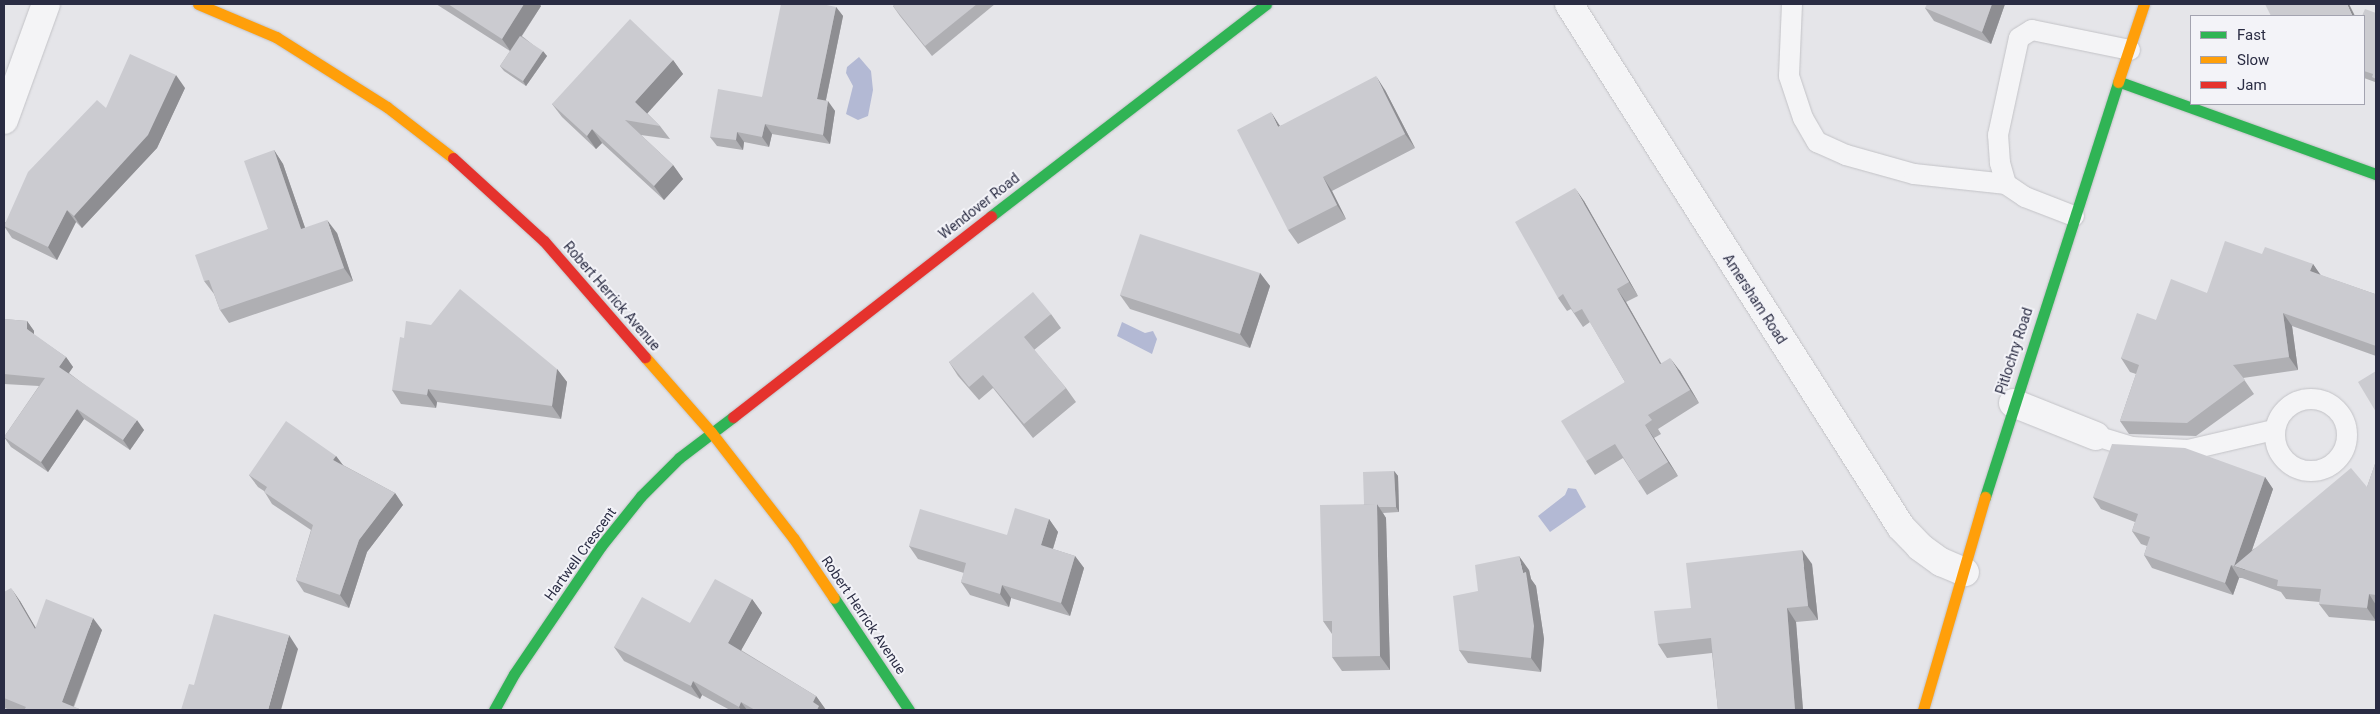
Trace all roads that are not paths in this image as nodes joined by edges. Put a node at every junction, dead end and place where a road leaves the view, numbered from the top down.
1 (46, 4) edge
2 (198, 4) edge
3 (1266, 4) edge
4 (1569, 4) edge
5 (1792, 4) edge
6 (2144, 4) edge
7 (2130, 50) junction
8 (2120, 82) junction
9 (4, 120) edge
10 (2376, 174) edge
11 (2006, 184) junction
12 (2074, 216) junction
13 (2013, 402) junction
14 (2274, 430) dead end
15 (711, 432) junction
16 (2096, 436) joint
17 (1965, 572) junction
18 (494, 710) edge
19 (909, 710) edge
20 (1923, 710) edge

1 - 9 street
2 - 15 street, Robert Herrick Avenue
3 - 15 street, Wendover Road
4 - 17 street, Amersham Road
5 - 11 lane
6 - 7 street, Pitlochry Road
7 - 8 street, Pitlochry Road
7 - 11 lane
8 - 10 street
8 - 12 street, Pitlochry Road
11 - 12 lane
12 - 13 street, Pitlochry Road
13 - 16 street
13 - 17 street, Pitlochry Road
14 - 16 lane
15 - 18 street, Hartwell Crescent
15 - 19 street, Robert Herrick Avenue
17 - 20 street, Pitlochry Road

